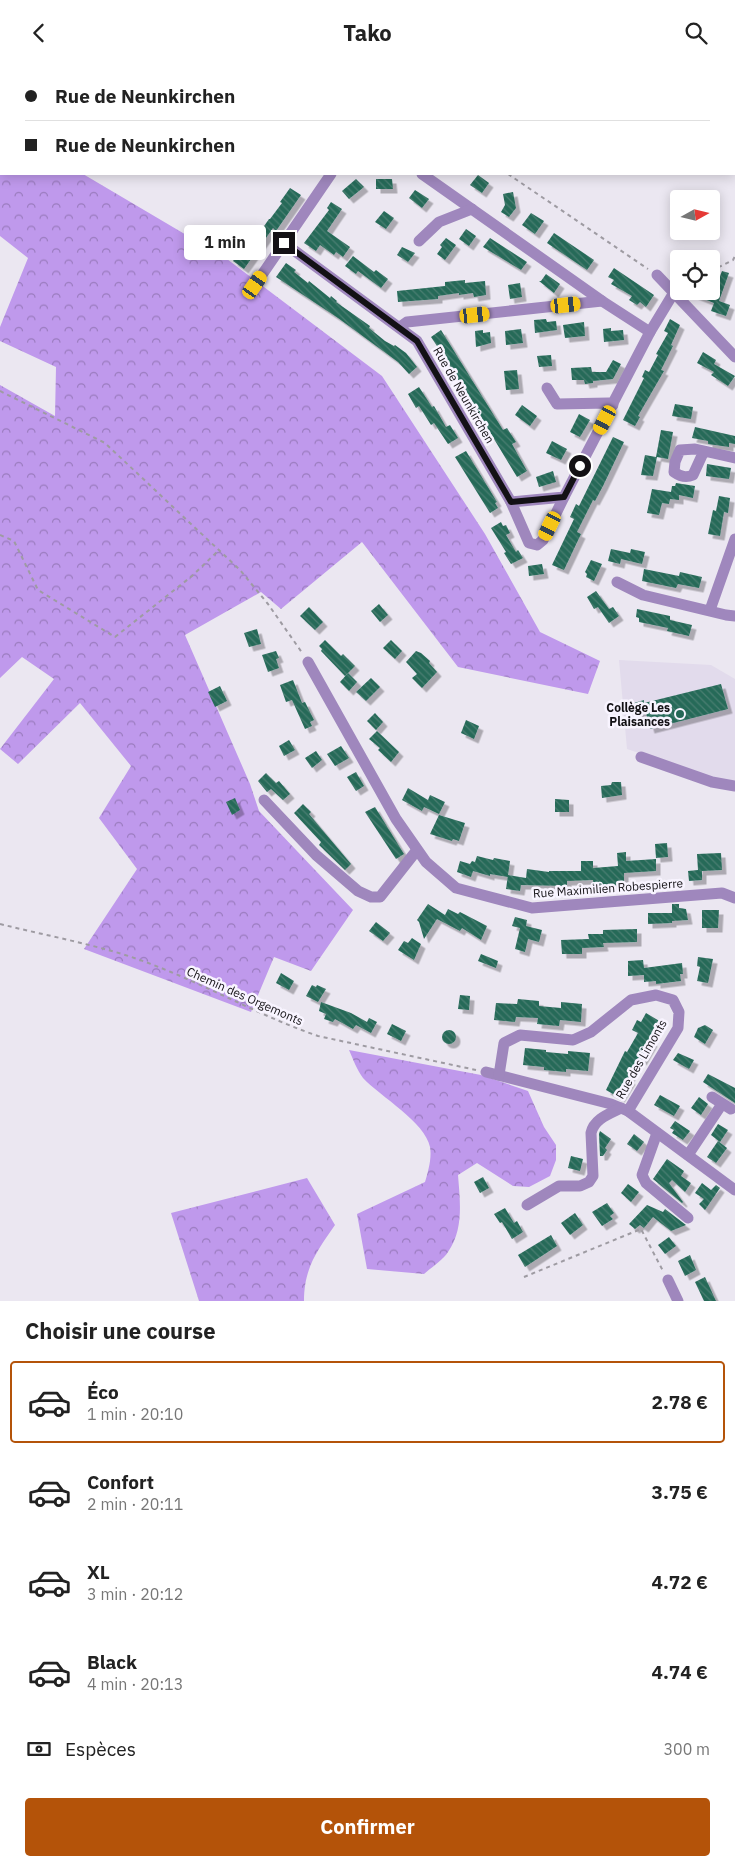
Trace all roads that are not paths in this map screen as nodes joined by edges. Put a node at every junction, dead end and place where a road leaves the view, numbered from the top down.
1 (330, 175) edge
2 (423, 175) edge
3 (472, 209) junction
4 (419, 241) dead end
5 (284, 243) junction
6 (657, 275) road end
7 (255, 285) dead end
8 (670, 290) edge
9 (670, 299) edge
10 (679, 300) edge
11 (602, 301) junction
12 (400, 327) junction
13 (650, 332) junction
14 (735, 357) edge
15 (546, 388) dead end
16 (613, 405) junction
17 (704, 451) dead end
18 (735, 458) edge
19 (564, 497) junction
20 (511, 502) junction
21 (735, 539) edge
22 (617, 582) dead end
23 (710, 610) junction
24 (735, 615) edge
25 (308, 662) road end
26 (641, 757) dead end
27 (735, 786) edge
28 (264, 800) dead end
29 (417, 850) junction
30 (735, 898) edge
31 (486, 1071) road end
32 (499, 1075) junction
33 (712, 1097) dead end
34 (624, 1109) junction
35 (657, 1133) junction
36 (688, 1155) junction
37 (735, 1190) edge
38 (528, 1205) dead end
39 (688, 1218) dead end
40 (668, 1280) road end
41 (678, 1301) edge

1 - 5 street
2 - 3 street
3 - 4 street
3 - 11 street
5 - 7 street
5 - 12 street, Rue de Neunkirchen
6 - 8 street
9 - 13 street, Rue de Neunkirchen
10 - 14 street
11 - 12 street
11 - 13 street
12 - 20 street, Rue de Neunkirchen
13 - 16 street, Rue de Neunkirchen
15 - 16 street
16 - 19 street, Rue de Neunkirchen
17 - 18 street
19 - 20 street
19 - 20 street, Rue de Neunkirchen
21 - 23 street
22 - 23 street
23 - 24 street
25 - 29 street, Rue Maximilien Robespierre
26 - 27 street
28 - 29 street
29 - 30 street, Rue Maximilien Robespierre
31 - 32 street
32 - 34 street
32 - 34 street, Rue des Limonts
33 - 36 street
34 - 35 street
34 - 38 street
35 - 36 street
35 - 39 street
36 - 37 street
40 - 41 street

